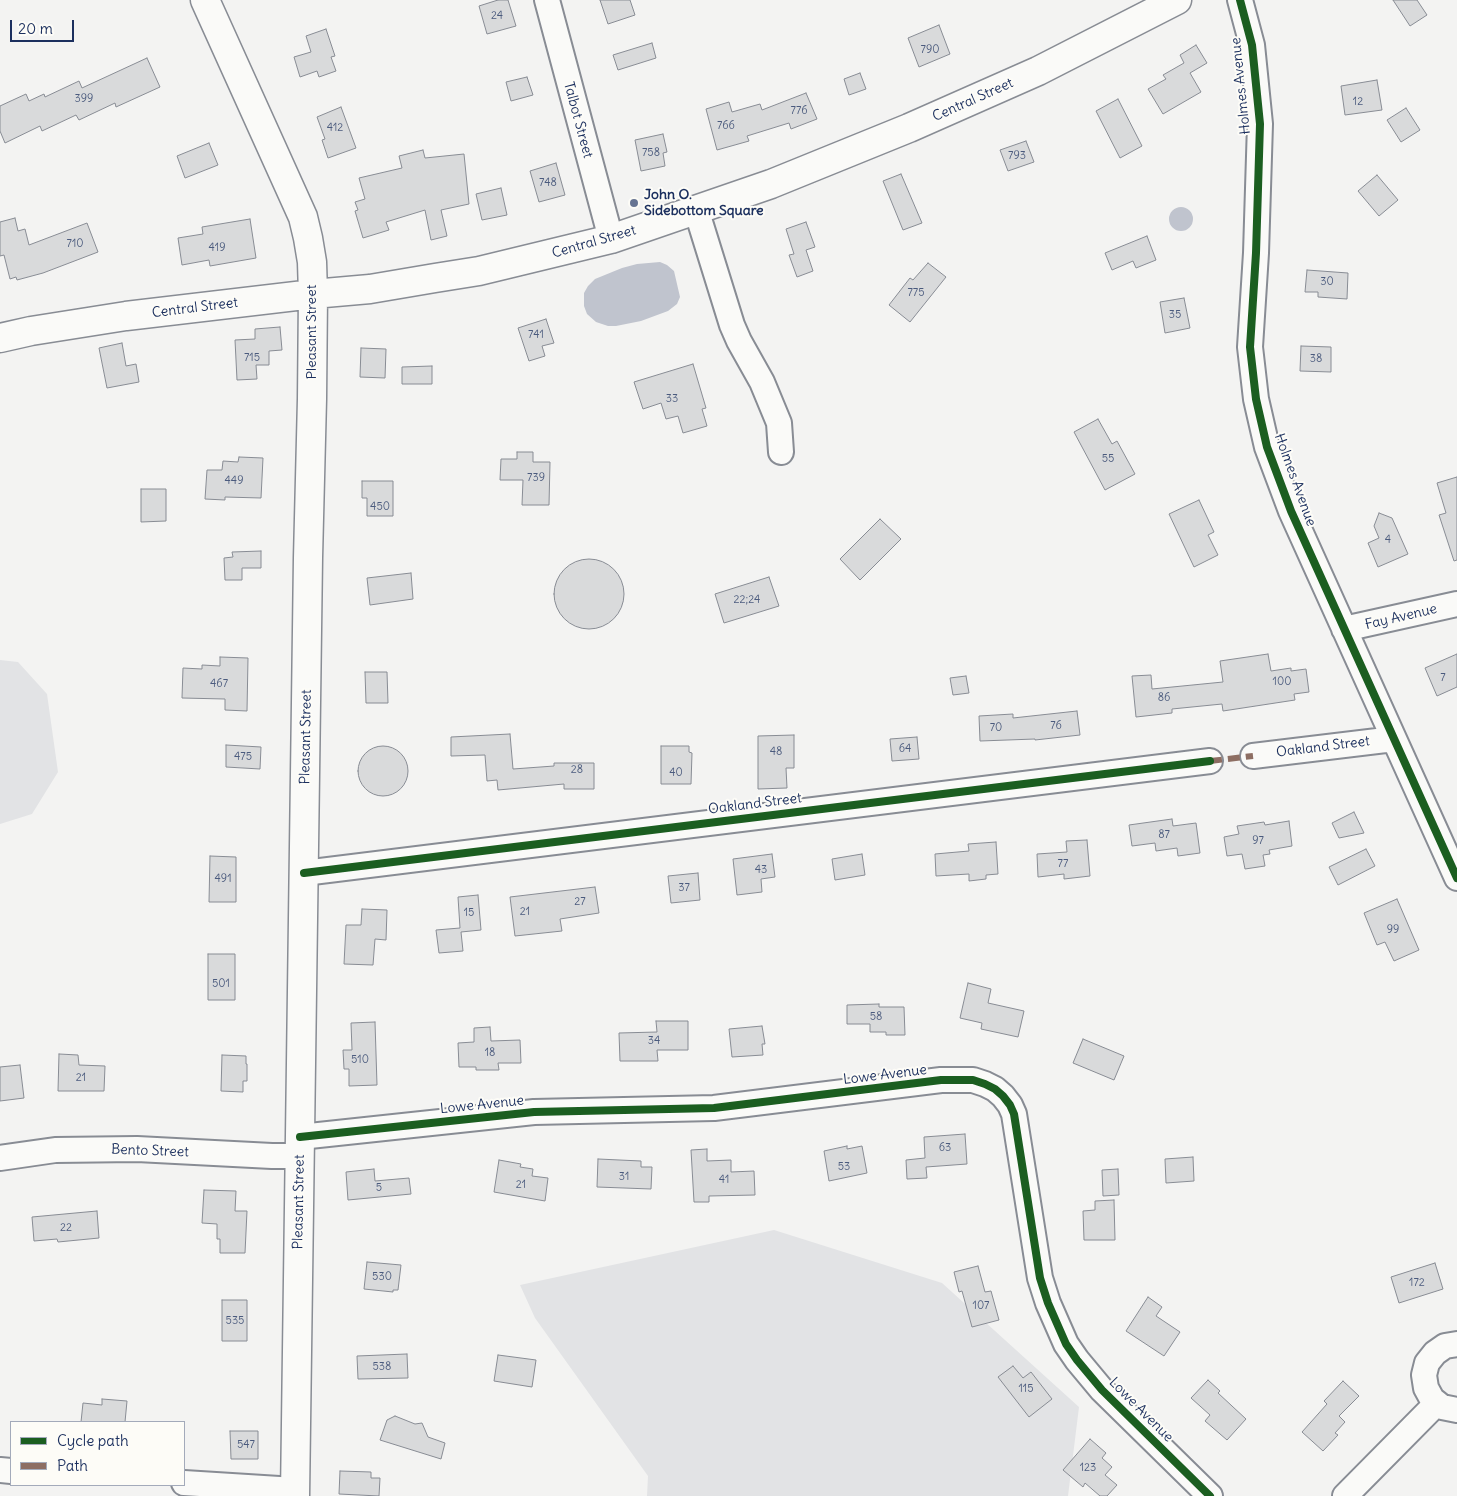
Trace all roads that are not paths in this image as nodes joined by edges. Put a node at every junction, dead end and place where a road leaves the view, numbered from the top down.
1 (205, 0) edge
2 (546, 0) edge
3 (1177, 0) edge
4 (1240, 0) edge
5 (696, 209) junction
6 (611, 239) junction
7 (314, 294) junction
8 (0, 338) edge
9 (781, 452) dead end
10 (1457, 604) edge
11 (1344, 630) junction
12 (1394, 739) junction
13 (1253, 756) dead end
14 (1210, 761) dead end
15 (304, 873) junction
16 (1457, 878) edge
17 (300, 1146) junction
18 (0, 1158) edge
19 (1457, 1344) edge
20 (1447, 1407) edge
21 (185, 1483) edge
22 (295, 1493) edge
23 (1210, 1496) edge
24 (1345, 1496) edge

1 - 7 main road, Pleasant Street
2 - 6 street, Talbot Street
3 - 5 main road, Central Street
4 - 11 street, Holmes Avenue
5 - 6 main road, Central Street
5 - 9 street
6 - 7 main road, Central Street
7 - 8 main road, Central Street
7 - 15 main road, Pleasant Street
10 - 11 street, Fay Avenue
11 - 12 street, Holmes Avenue
12 - 13 street, Oakland Street
12 - 16 street, Holmes Avenue
14 - 15 street, Oakland Street
15 - 17 main road, Pleasant Street
17 - 18 street, Bento Street
17 - 22 main road, Pleasant Street
17 - 23 street, Lowe Avenue
19 - 20 street
20 - 24 street
21 - 22 street

